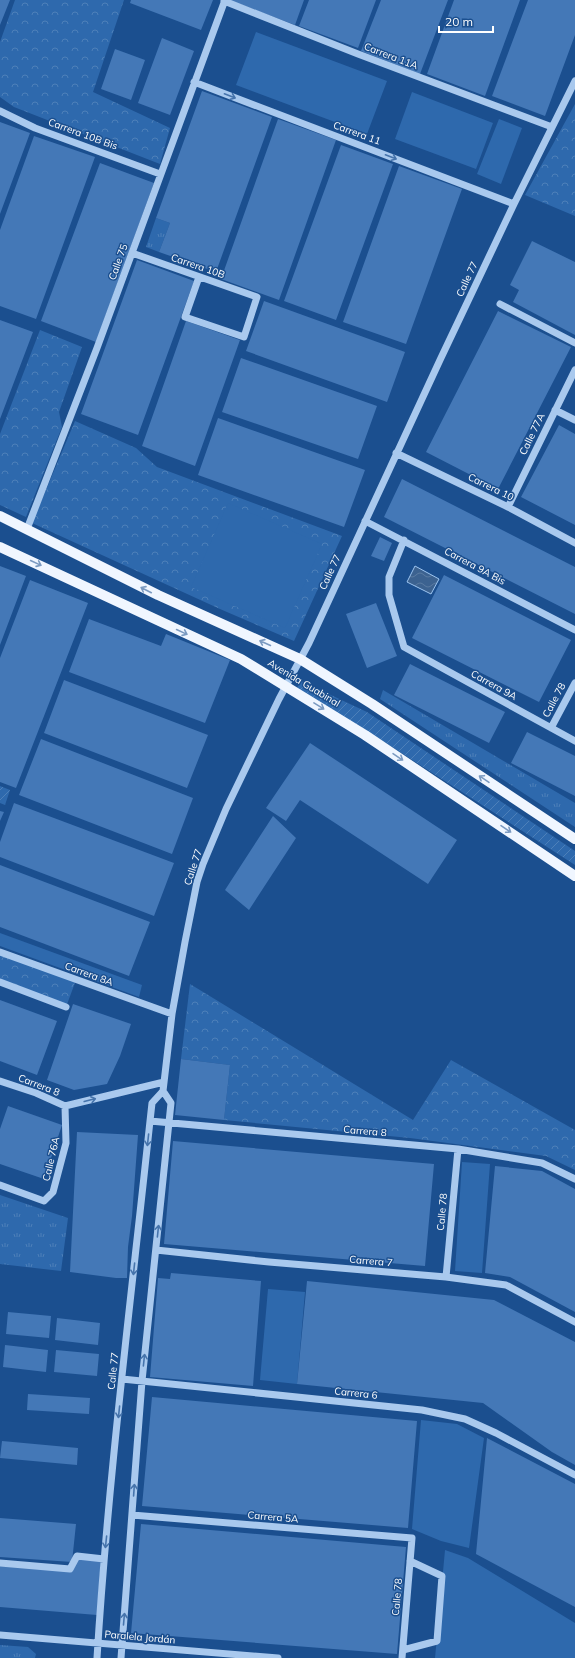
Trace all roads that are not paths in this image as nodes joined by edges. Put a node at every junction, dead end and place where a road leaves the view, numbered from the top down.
1 (224, 0) edge
2 (575, 81) edge
3 (194, 82) junction
4 (0, 110) edge
5 (552, 127) junction
6 (160, 174) junction
7 (514, 204) junction
8 (132, 253) junction
9 (199, 277) junction
10 (500, 304) dead end
11 (575, 343) edge
12 (575, 370) edge
13 (555, 410) junction
14 (575, 420) edge
15 (396, 453) junction
16 (508, 506) junction
17 (0, 516) edge
18 (365, 521) junction
19 (27, 529) junction
20 (404, 540) junction
21 (575, 543) edge
22 (0, 547) edge
23 (575, 630) edge
24 (300, 659) junction
25 (575, 683) edge
26 (286, 686) junction
27 (551, 728) junction
28 (575, 741) edge
29 (575, 840) edge
30 (575, 876) edge
31 (0, 952) edge
32 (0, 982) edge
33 (66, 1007) dead end
34 (172, 1014) junction
35 (0, 1081) edge
36 (164, 1082) junction
37 (163, 1091) junction
38 (66, 1106) junction
39 (150, 1121) junction
40 (169, 1124) junction
41 (458, 1149) junction
42 (575, 1179) edge
43 (0, 1185) edge
44 (156, 1250) junction
45 (446, 1277) junction
46 (575, 1322) edge
47 (122, 1379) junction
48 (142, 1381) junction
49 (575, 1475) edge
50 (132, 1515) junction
51 (412, 1538) joint
52 (104, 1559) junction
53 (410, 1561) junction
54 (0, 1563) edge
55 (0, 1635) edge
56 (98, 1643) junction
57 (122, 1645) junction
58 (403, 1654) edge
59 (97, 1658) edge
60 (121, 1658) edge
61 (278, 1658) edge

1 - 3 street, Calle 75
1 - 5 street, Carrera 11A
2 - 5 street, Calle 77
3 - 6 street, Calle 75
3 -> 7 street, Carrera 11
4 - 6 street, Carrera 10B Bis
5 - 7 street, Calle 77
6 - 8 street, Calle 75
7 - 15 street, Calle 77
8 - 9 street, Carrera 10B
8 - 19 street, Calle 75
9 - 9 street, Carrera 10B
10 - 11 street
12 - 13 street, Calle 77A
13 - 14 street
13 - 16 street, Calle 77A
15 - 16 street, Carrera 10
15 - 18 street, Calle 77
16 - 21 street, Carrera 10
17 - 19 main road, Avenida Guabinal
18 - 20 street, Carrera 9A Bis
18 - 24 street, Calle 77
24 -> 19 main road, Avenida Guabinal
20 - 23 street, Carrera 9A Bis
20 - 27 street, Carrera 9A
22 -> 26 main road, Avenida Guabinal
24 - 26 street, Calle 77
29 -> 24 main road, Avenida Guabinal
25 - 27 street, Calle 78
26 -> 30 main road, Avenida Guabinal
26 - 34 street, Calle 77
27 - 28 street, Carrera 9A
31 - 34 street, Carrera 8A
32 - 33 street
34 - 36 street, Calle 77
35 - 38 street, Carrera 8
36 - 37 street, Calle 77
38 -> 36 street, Carrera 8
37 - 39 street, Calle 77
37 - 40 street
38 - 43 street, Calle 76A
39 - 40 street, Carrera 8
39 -> 47 street, Calle 77
40 - 41 street, Carrera 8
44 -> 40 street
41 - 42 street, Carrera 8
41 - 45 street, Calle 78
44 - 45 street, Carrera 7
48 -> 44 street
45 - 46 street, Carrera 7
47 - 48 street, Carrera 6
47 -> 52 street, Calle 77
48 - 49 street, Carrera 6
50 -> 48 street
50 - 51 street, Carrera 5A
57 -> 50 street
51 - 53 street, Calle 78
52 - 54 street
52 - 56 street, Calle 77
53 - 58 street, Calle 78
53 - 58 street
55 - 56 street, Paralela Jordán
56 - 57 street, Paralela Jordán
56 - 59 street, Calle 77
57 - 60 street
57 - 61 street, Paralela Jordán

